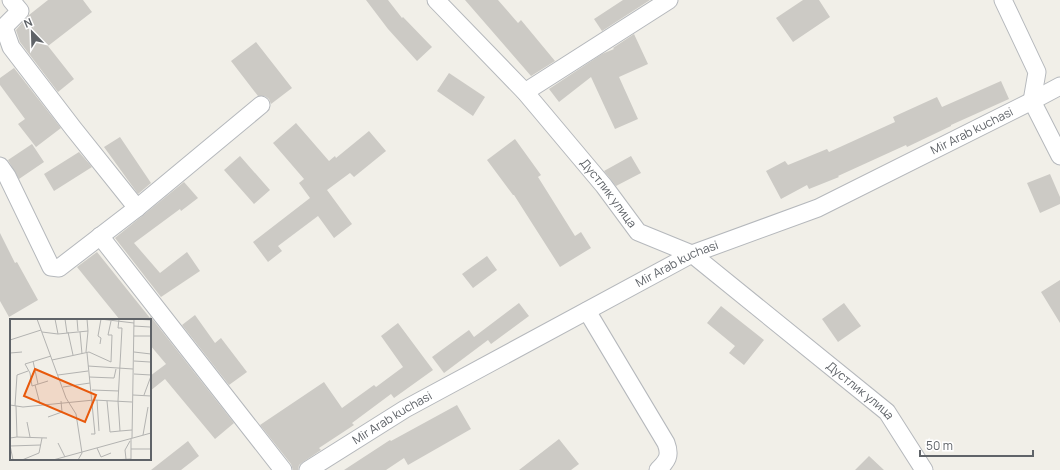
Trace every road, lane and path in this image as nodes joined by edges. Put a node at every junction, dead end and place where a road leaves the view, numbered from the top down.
1 (11, 0) edge
2 (436, 0) edge
3 (669, 0) edge
4 (1002, 0) edge
5 (1060, 86) edge
6 (525, 92) junction
7 (1032, 101) junction
8 (262, 104) dead end
9 (1060, 156) edge
10 (0, 166) edge
11 (136, 208) junction
12 (100, 236) junction
13 (692, 254) junction
14 (587, 311) junction
15 (283, 470) edge
16 (308, 470) edge
17 (658, 470) edge
18 (924, 470) edge

1 - 11 street
2 - 6 street, Дустлик улица
3 - 6 street
4 - 7 street
5 - 7 street, Mir Arab kuchasi
6 - 13 street, Дустлик улица
7 - 9 street
7 - 13 street, Mir Arab kuchasi
8 - 11 street
10 - 12 street
11 - 12 street
12 - 15 street
13 - 14 street, Mir Arab kuchasi
13 - 18 street, Дустлик улица
14 - 16 street, Mir Arab kuchasi
14 - 17 street

